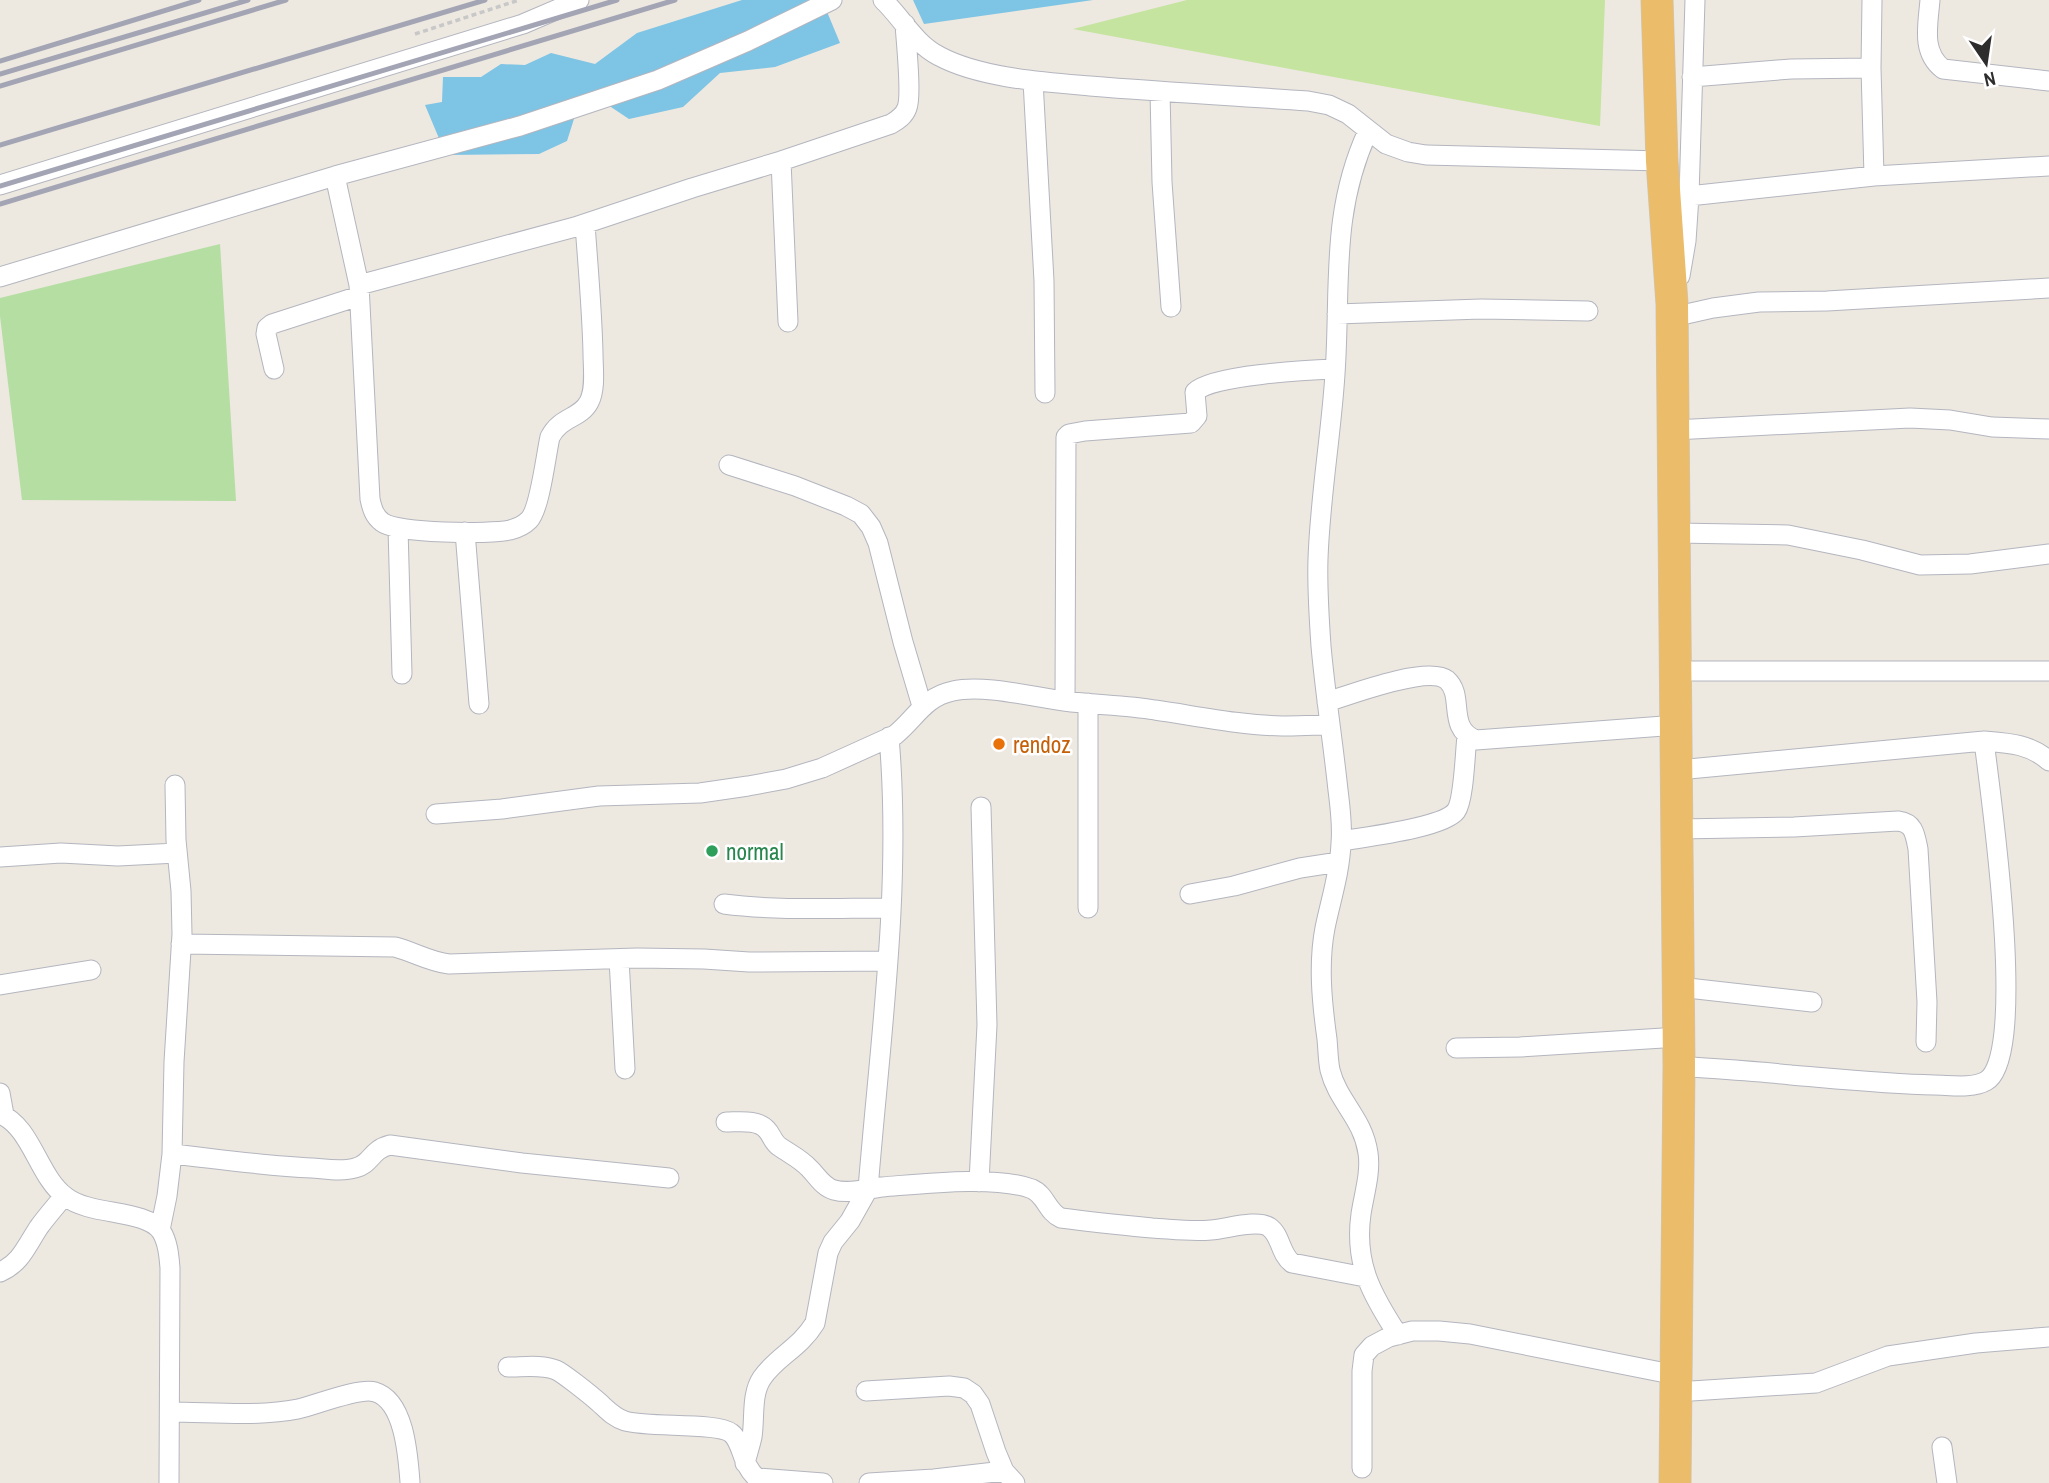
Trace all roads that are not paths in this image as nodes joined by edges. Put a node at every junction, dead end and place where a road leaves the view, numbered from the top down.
1 (579, 0) edge
2 (832, 0) edge
3 (883, 0) edge
4 (1657, 0) edge
5 (1695, 0) edge
6 (1872, 0) edge
7 (1930, 0) edge
8 (905, 24) junction
9 (1871, 68) junction
10 (1692, 77) junction
11 (1033, 81) junction
12 (2049, 82) edge
13 (1160, 92) junction
14 (1368, 131) junction
15 (1662, 161) junction
16 (781, 162) junction
17 (2049, 166) edge
18 (335, 176) junction
19 (1874, 176) junction
20 (0, 186) edge
21 (1689, 196) junction
22 (585, 224) junction
23 (0, 277) edge
24 (2049, 288) edge
25 (359, 290) junction
26 (1171, 307) dead end
27 (1588, 310) dead end
28 (1673, 310) junction
29 (1337, 314) junction
30 (788, 323) dead end
31 (274, 369) dead end
32 (1335, 369) junction
33 (1045, 393) dead end
34 (2049, 429) edge
35 (1674, 430) junction
36 (729, 466) dead end
37 (398, 528) junction
38 (465, 532) junction
39 (1675, 533) junction
40 (2049, 554) edge
41 (1677, 671) junction
42 (2049, 671) edge
43 (402, 674) dead end
44 (1065, 701) junction
45 (1327, 702) junction
46 (478, 704) dead end
47 (1088, 704) junction
48 (922, 705) junction
49 (1330, 725) junction
50 (1677, 725) junction
51 (1467, 736) junction
52 (889, 737) junction
53 (1984, 741) junction
54 (2049, 761) edge
55 (1678, 771) junction
56 (175, 785) dead end
57 (981, 807) dead end
58 (436, 814) dead end
59 (1678, 829) junction
60 (1342, 841) junction
61 (177, 853) junction
62 (0, 857) edge
63 (1339, 862) junction
64 (1190, 894) dead end
65 (724, 904) dead end
66 (890, 908) junction
67 (1088, 908) dead end
68 (181, 944) junction
69 (619, 959) junction
70 (888, 961) junction
71 (91, 970) dead end
72 (0, 985) edge
73 (1679, 987) junction
74 (1812, 1002) dead end
75 (1926, 1042) dead end
76 (1456, 1048) dead end
77 (1679, 1052) junction
78 (625, 1069) dead end
79 (0, 1093) edge
80 (2, 1114) edge
81 (726, 1122) dead end
82 (172, 1154) junction
83 (669, 1178) dead end
84 (979, 1182) junction
85 (868, 1189) junction
86 (64, 1196) junction
87 (160, 1230) junction
88 (0, 1272) edge
89 (1365, 1278) junction
90 (1398, 1335) junction
91 (2049, 1337) edge
92 (508, 1367) dead end
93 (1676, 1383) junction
94 (866, 1391) dead end
95 (170, 1412) junction
96 (1942, 1447) dead end
97 (745, 1463) junction
98 (1362, 1468) dead end
99 (1010, 1477) edge
100 (410, 1482) edge
101 (169, 1483) edge
102 (823, 1483) edge
103 (869, 1483) edge
104 (1675, 1483) edge
105 (1947, 1483) edge

1 - 20 street
2 - 18 street
3 - 8 street
4 - 15 highway
5 - 10 street
6 - 9 street
7 - 12 street
8 - 11 street
8 - 16 street
9 - 10 street
9 - 19 street
10 - 21 street
11 - 13 street
11 - 33 street
13 - 14 street
13 - 26 street
14 - 15 street
14 - 29 street
15 - 28 highway
16 - 22 street
16 - 30 street
17 - 19 street
18 - 23 street
18 - 25 street
19 - 21 street
21 - 28 street
22 - 25 street
22 - 38 street
24 - 28 street
25 - 31 street
25 - 37 street
27 - 29 street
28 - 35 highway
29 - 32 street
32 - 44 street
32 - 45 street
34 - 35 street
35 - 39 highway
36 - 48 street
37 - 38 street
37 - 43 street
38 - 46 street
39 - 40 street
39 - 41 highway
41 - 42 street
41 - 50 highway
44 - 47 street
44 - 48 street
45 - 49 street
45 - 51 street
47 - 49 street
47 - 67 street
48 - 52 street
49 - 60 street
50 - 51 street
50 - 55 highway
51 - 60 street
52 - 58 street
52 - 66 street
53 - 54 street
53 - 55 street
53 - 77 street
55 - 59 highway
56 - 61 street
57 - 84 street
59 - 73 highway
59 - 75 street
60 - 63 street
61 - 62 street
61 - 68 street
63 - 64 street
63 - 89 street
65 - 66 street
66 - 70 street
68 - 69 street
68 - 82 street
69 - 70 street
69 - 78 street
70 - 85 street
71 - 72 street
73 - 74 street
73 - 77 highway
76 - 77 street
77 - 93 highway
79 - 80 street
80 - 86 street
81 - 85 street
82 - 83 street
82 - 87 street
84 - 85 street
84 - 89 street
85 - 97 street
86 - 87 street
86 - 88 street
87 - 95 street
89 - 90 street
90 - 93 street
90 - 98 street
91 - 93 street
92 - 97 street
93 - 104 highway
94 - 99 street
95 - 100 street
95 - 101 street
96 - 105 street
97 - 102 street
99 - 103 street

